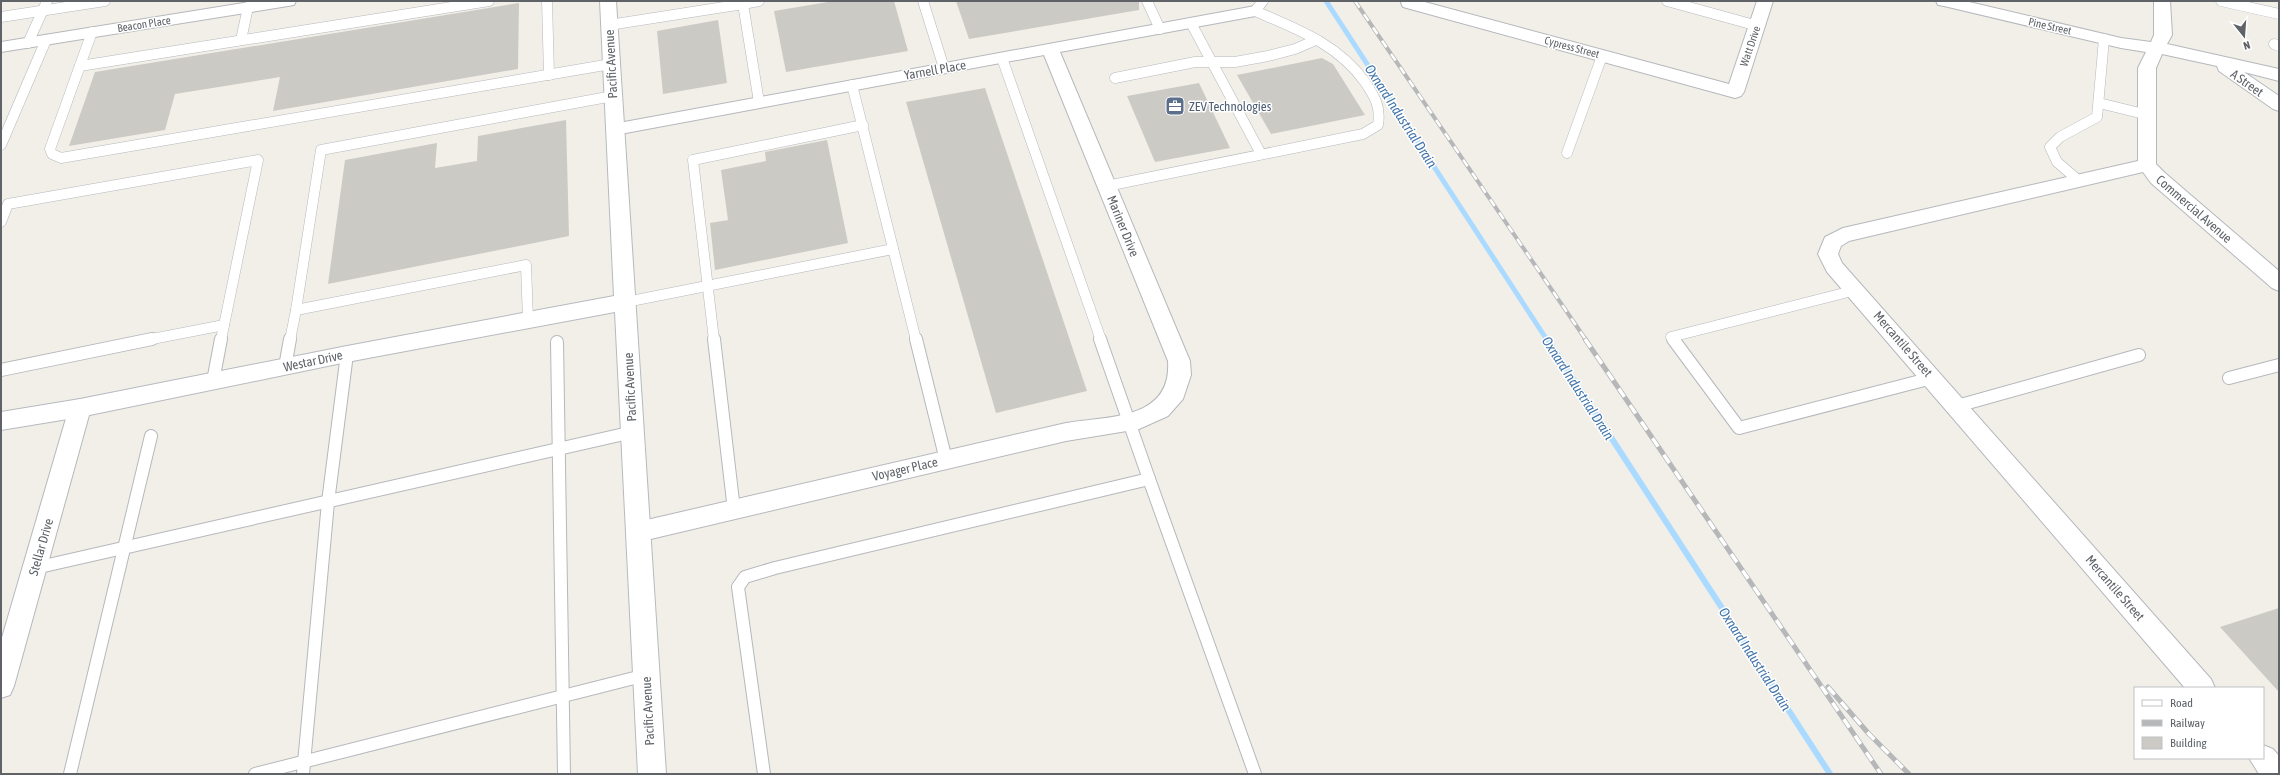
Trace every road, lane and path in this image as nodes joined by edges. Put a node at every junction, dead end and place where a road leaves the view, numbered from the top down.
1 (47, 1) edge
2 (105, 1) edge
3 (288, 1) edge
4 (489, 1) edge
5 (547, 1) edge
6 (608, 1) edge
7 (759, 1) edge
8 (923, 1) edge
9 (1147, 1) edge
10 (1667, 1) edge
11 (1765, 1) edge
12 (1944, 1) edge
13 (2162, 1) edge
14 (2221, 1) edge
15 (476, 2) edge
16 (743, 4) junction
17 (1409, 4) dead end
18 (1259, 6) edge
19 (248, 7) junction
20 (1453, 7) edge
21 (43, 10) junction
22 (2279, 14) edge
23 (1, 17) edge
24 (1191, 23) junction
25 (609, 25) junction
26 (1758, 26) junction
27 (1160, 29) junction
28 (92, 32) junction
29 (2104, 39) junction
30 (46, 40) junction
31 (242, 40) junction
32 (1316, 40) junction
33 (28, 43) junction
34 (1, 47) edge
35 (2156, 48) junction
36 (1050, 49) junction
37 (1602, 56) junction
38 (1002, 58) junction
39 (2216, 60) junction
40 (1213, 63) junction
41 (611, 64) junction
42 (80, 66) junction
43 (944, 68) junction
44 (549, 75) junction
45 (2279, 75) edge
46 (1115, 78) dead end
47 (852, 85) junction
48 (1735, 92) joint
49 (613, 96) junction
50 (758, 102) junction
51 (2099, 104) junction
52 (2279, 105) edge
53 (2148, 115) junction
54 (862, 125) junction
55 (615, 128) junction
56 (1, 145) edge
57 (1567, 153) dead end
58 (1261, 154) junction
59 (2147, 165) junction
60 (2078, 180) junction
61 (1106, 186) junction
62 (1, 222) edge
63 (893, 249) junction
64 (2279, 283) edge
65 (708, 287) junction
66 (1856, 290) junction
67 (626, 302) junction
68 (296, 310) junction
69 (528, 320) junction
70 (224, 325) junction
71 (557, 342) dead end
72 (346, 354) junction
73 (2139, 355) dead end
74 (2279, 365) edge
75 (285, 367) junction
76 (1, 370) edge
77 (1932, 378) junction
78 (2228, 378) dead end
79 (213, 381) junction
80 (1168, 402) joint
81 (1957, 406) junction
82 (80, 408) junction
83 (1, 421) edge
84 (1130, 422) junction
85 (633, 432) junction
86 (151, 436) dead end
87 (559, 449) junction
88 (946, 460) junction
89 (1149, 479) junction
90 (328, 502) junction
91 (734, 510) junction
92 (638, 532) junction
93 (123, 548) junction
94 (35, 568) junction
95 (646, 675) junction
96 (1, 686) edge
97 (2201, 687) edge
98 (563, 696) junction
99 (2264, 759) edge
100 (304, 768) edge
101 (70, 774) edge
102 (255, 774) edge
103 (564, 774) edge
104 (652, 774) edge
105 (764, 774) edge
106 (1255, 774) edge
107 (2277, 774) edge

1 - 21 lane
2 - 21 lane
3 - 19 street, Beacon Place
4 - 15 lane
5 - 44 lane
6 - 25 street, Pacific Avenue
7 - 16 lane
8 - 43 lane
9 - 27 lane
10 - 26 lane
11 - 26 street, Watt Drive
12 - 29 street, Pine Street
13 - 35 street, Commercial Avenue
14 - 22 lane
15 - 31 lane
16 - 25 lane
16 - 50 lane
17 - 20 street, Cypress Street
18 - 24 street, Yarnell Place
18 - 32 lane
19 - 28 street, Beacon Place
19 - 31 lane
20 - 37 street, Cypress Street
21 - 23 lane
21 - 33 lane
24 - 27 street, Yarnell Place
24 - 40 lane
25 - 41 street, Pacific Avenue
26 - 48 street, Watt Drive
27 - 36 street, Yarnell Place
28 - 30 street, Beacon Place
28 - 42 lane
29 - 35 street, Pine Street
29 - 51 lane
30 - 33 street, Beacon Place
30 - 56 lane
31 - 42 lane
32 - 40 lane
32 - 58 lane
33 - 34 street, Beacon Place
35 - 39 street, A Street
35 - 53 street, Commercial Avenue
36 - 38 street, Yarnell Place
36 - 61 street, Mariner Drive
37 - 48 street, Cypress Street
37 - 57 lane
38 - 43 street, Yarnell Place
38 - 84 lane
39 - 45 street, A Street
39 - 52 street, A Street
40 - 46 lane
40 - 58 lane
41 - 44 lane
41 - 49 street, Pacific Avenue
42 - 44 lane
43 - 47 street, Yarnell Place
47 - 50 street, Yarnell Place
47 - 54 lane
49 - 55 street, Pacific Avenue
49 - 68 lane
50 - 55 street, Yarnell Place
51 - 53 lane
51 - 60 lane
53 - 59 street, Commercial Avenue
54 - 63 lane
54 - 65 lane
55 - 67 street, Pacific Avenue
58 - 61 lane
59 - 60 street, Mercantile Street
59 - 64 street, Commercial Avenue
60 - 66 street, Mercantile Street
61 - 80 street, Mariner Drive
62 - 70 lane
63 - 65 lane
63 - 88 lane
65 - 67 lane
65 - 91 lane
66 - 77 street, Mercantile Street
66 - 77 lane
67 - 69 street, Westar Drive
67 - 85 street, Pacific Avenue
68 - 69 lane
68 - 75 lane
69 - 72 street, Westar Drive
70 - 76 lane
70 - 79 lane
71 - 87 lane
72 - 75 street, Westar Drive
72 - 90 lane
73 - 81 lane
74 - 78 lane
75 - 79 street, Westar Drive
77 - 81 street, Mercantile Street
79 - 82 street, Westar Drive
80 - 84 street, Voyager Place
81 - 97 street, Mercantile Street
82 - 83 street, Westar Drive
82 - 94 street, Stellar Drive
84 - 88 street, Voyager Place
84 - 89 lane
85 - 87 lane
85 - 92 street, Pacific Avenue
86 - 93 lane
87 - 90 lane
87 - 98 lane
88 - 91 street, Voyager Place
89 - 105 lane
89 - 106 lane
90 - 93 lane
90 - 100 lane
91 - 92 street, Voyager Place
92 - 95 street, Pacific Avenue
93 - 94 lane
93 - 101 lane
94 - 96 street, Stellar Drive
95 - 98 lane
95 - 104 street, Pacific Avenue
98 - 100 lane
98 - 103 lane
99 - 107 street
100 - 102 lane

